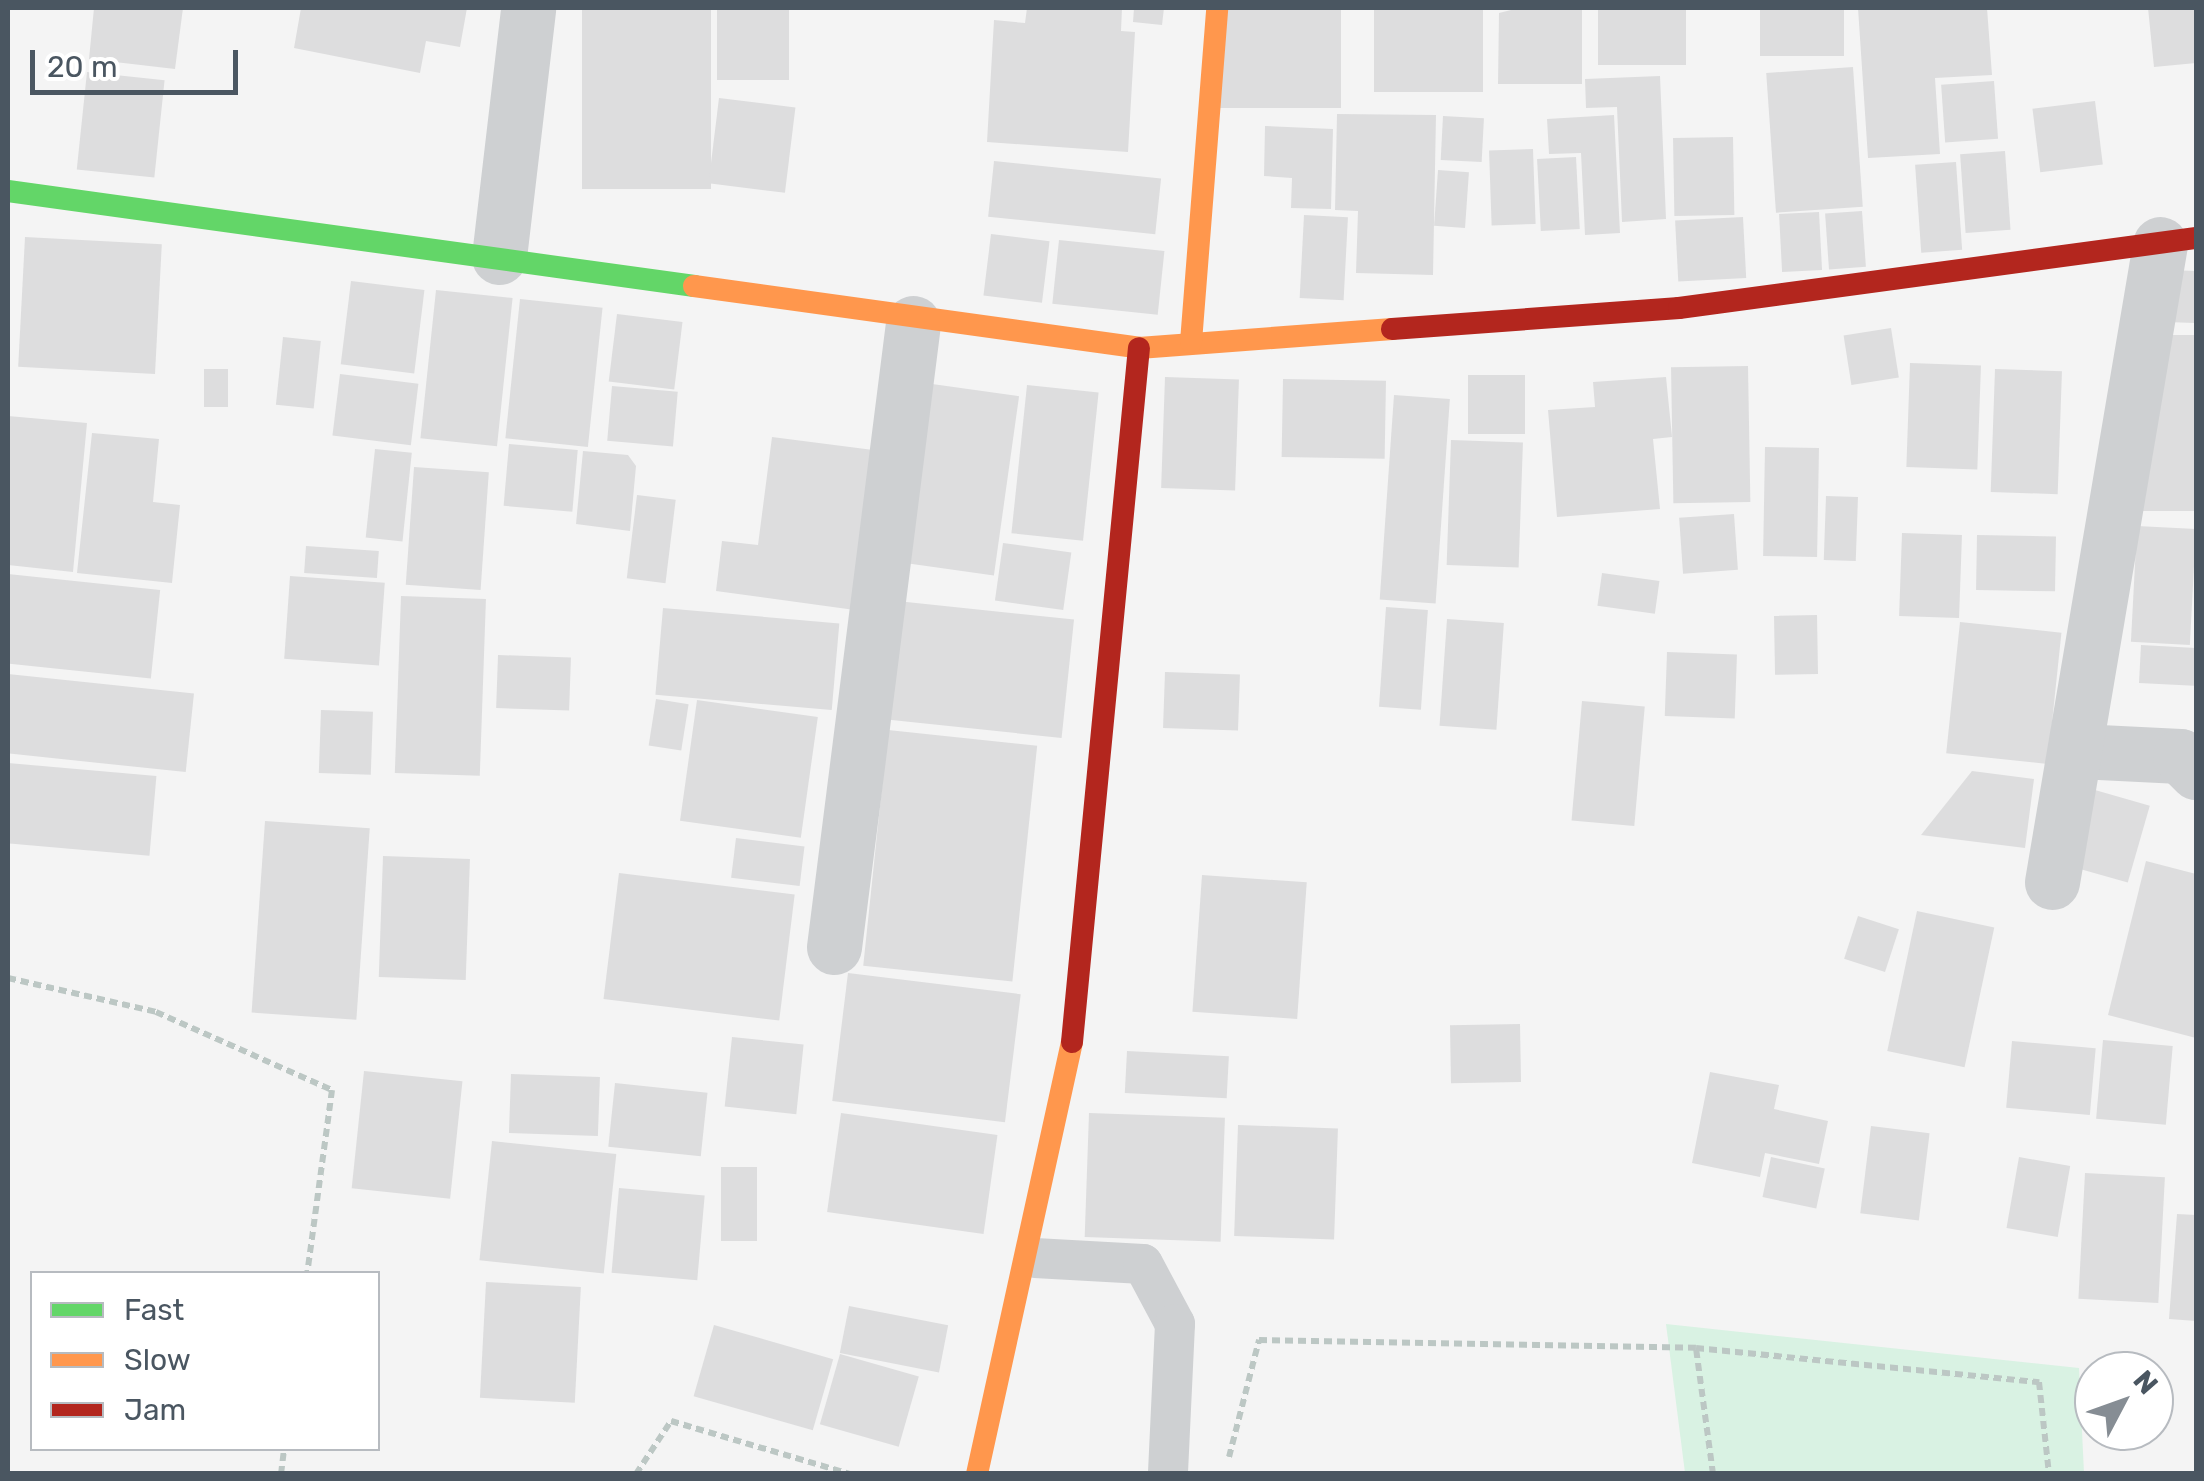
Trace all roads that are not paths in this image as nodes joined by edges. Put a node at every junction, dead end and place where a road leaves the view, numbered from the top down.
1 (1217, 8) edge
2 (528, 9) edge
3 (8, 191) edge
4 (2178, 241) edge
5 (499, 258) junction
6 (913, 323) junction
7 (1191, 342) junction
8 (1139, 348) junction
9 (2079, 750) junction
10 (2196, 772) edge
11 (2052, 882) dead end
12 (834, 947) dead end
13 (1034, 1258) junction
14 (977, 1474) edge
15 (1168, 1474) edge

1 - 7 street
2 - 5 street
3 - 5 street
4 - 7 street
4 - 9 street
5 - 6 street
6 - 8 street
6 - 12 street
7 - 8 street
8 - 13 street
9 - 10 street
9 - 11 street
13 - 14 street
13 - 15 lane

